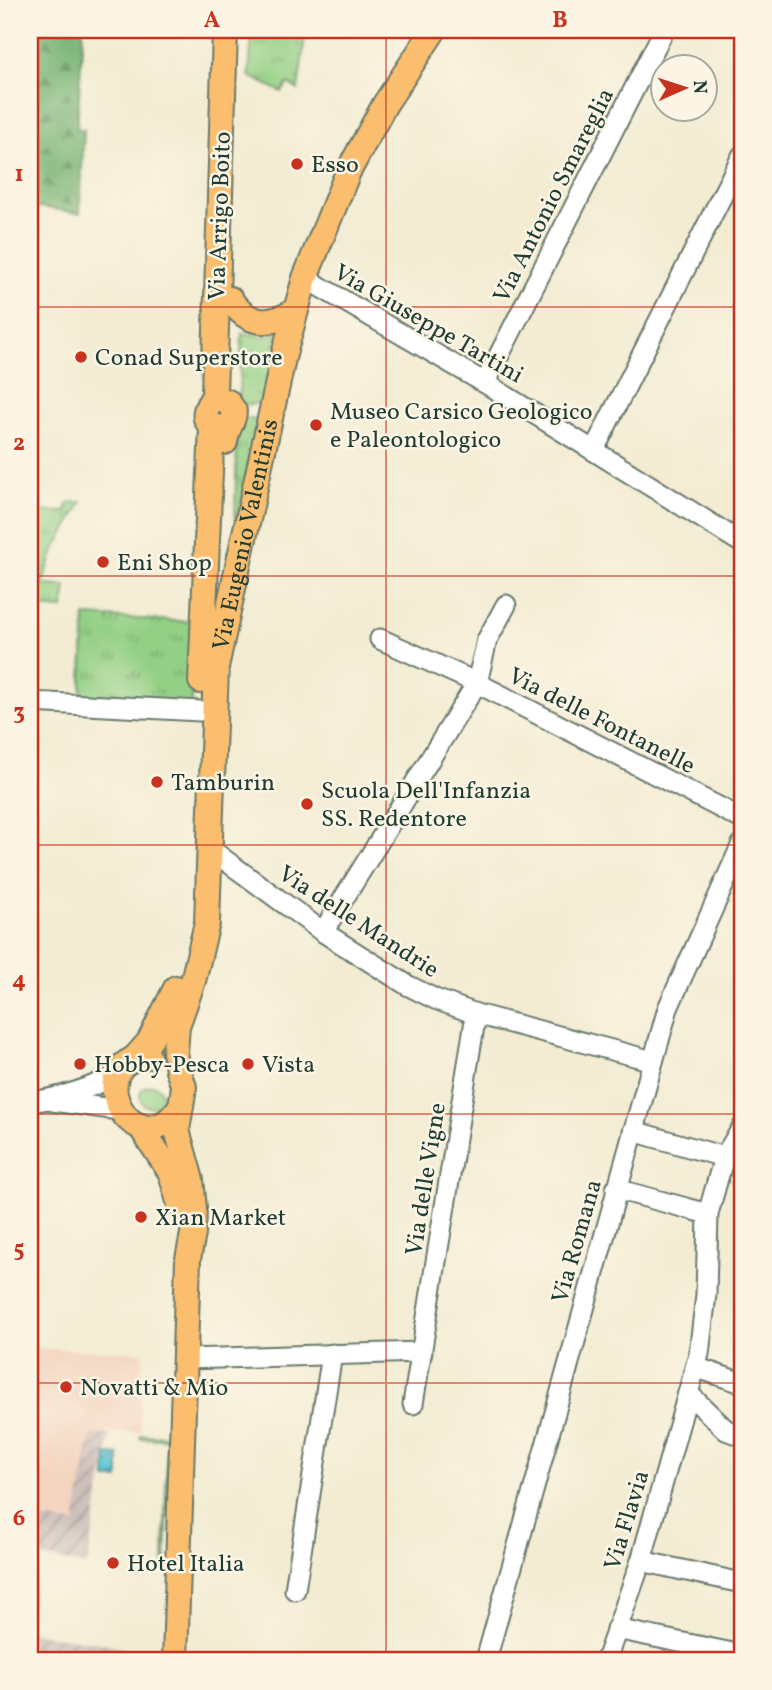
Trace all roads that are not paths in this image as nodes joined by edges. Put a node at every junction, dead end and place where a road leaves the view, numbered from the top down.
1 (225, 30) edge
2 (241, 30) edge
3 (434, 30) edge
4 (664, 30) edge
5 (742, 156) edge
6 (305, 278) junction
7 (230, 299) junction
8 (295, 311) junction
9 (485, 383) junction
10 (273, 406) junction
11 (222, 412) junction
12 (594, 450) junction
13 (742, 543) edge
14 (506, 605) dead end
15 (380, 639) dead end
16 (209, 666) junction
17 (477, 683) junction
18 (30, 702) edge
19 (200, 711) junction
20 (742, 819) edge
21 (742, 844) edge
22 (210, 849) junction
23 (323, 932) junction
24 (476, 1014) junction
25 (653, 1061) junction
26 (126, 1067) junction
27 (178, 1070) junction
28 (37, 1101) edge
29 (181, 1106) junction
30 (119, 1110) junction
31 (141, 1126) junction
32 (742, 1128) edge
33 (633, 1131) junction
34 (724, 1157) junction
35 (616, 1189) junction
36 (708, 1214) junction
37 (188, 1259) junction
38 (422, 1352) junction
39 (332, 1354) junction
40 (185, 1359) junction
41 (695, 1367) junction
42 (742, 1383) edge
43 (688, 1393) junction
44 (413, 1404) dead end
45 (742, 1436) edge
46 (641, 1561) junction
47 (742, 1583) edge
48 (295, 1590) dead end
49 (617, 1629) junction
50 (742, 1655) edge
51 (174, 1660) edge
52 (486, 1660) edge
53 (606, 1660) edge

1 - 11 main road, Via Arrigo Boito
2 - 7 main road, Via Arrigo Boito
3 - 6 main road, Via Eugenio Valentinis
4 - 9 street, Via Antonio Smareglia
5 - 12 street
6 - 8 main road, Via Eugenio Valentinis
6 - 9 street, Via Giuseppe Tartini
7 - 8 main road
7 - 11 main road, Via Arrigo Boito
8 - 10 main road, Via Eugenio Valentinis
9 - 12 street, Via Giuseppe Tartini
10 - 11 main road
10 - 16 main road, Via Eugenio Valentinis
11 - 16 main road, Via Arrigo Boito
12 - 13 street, Via Giuseppe Tartini
14 - 17 street, Via delle Fontanelle
15 - 17 street, Via delle Fontanelle
16 - 19 main road, Via Eugenio Valentinis
16 - 22 main road, Via Eugenio Valentinis
17 - 20 street, Via delle Fontanelle
17 - 23 street, Via delle Fontanelle
18 - 19 street
19 - 26 main road, Via Eugenio Valentinis
21 - 25 street, Via Romana
22 - 23 street, Via delle Mandrie
22 - 27 main road, Via Eugenio Valentinis
23 - 24 street, Via delle Mandrie
24 - 25 street, Via delle Mandrie
24 - 38 street, Via delle Vigne
25 - 33 street, Via Romana
26 - 27 main road
26 - 28 street
26 - 30 main road
27 - 29 main road
28 - 30 street
29 - 31 main road
29 - 37 main road
30 - 31 main road
31 - 37 main road
32 - 34 street, Via Flavia
33 - 34 street
33 - 35 street, Via Romana
34 - 36 street, Via Flavia
35 - 36 street
35 - 52 street, Via Romana
36 - 41 street, Via Flavia
37 - 40 main road
38 - 39 street
38 - 44 street, Via delle Vigne
39 - 40 street
39 - 48 street
40 - 51 main road
41 - 42 street
41 - 43 street, Via Flavia
43 - 45 street
43 - 46 street, Via Flavia
46 - 47 street
46 - 49 street, Via Flavia
49 - 50 street
49 - 53 street, Via Flavia

